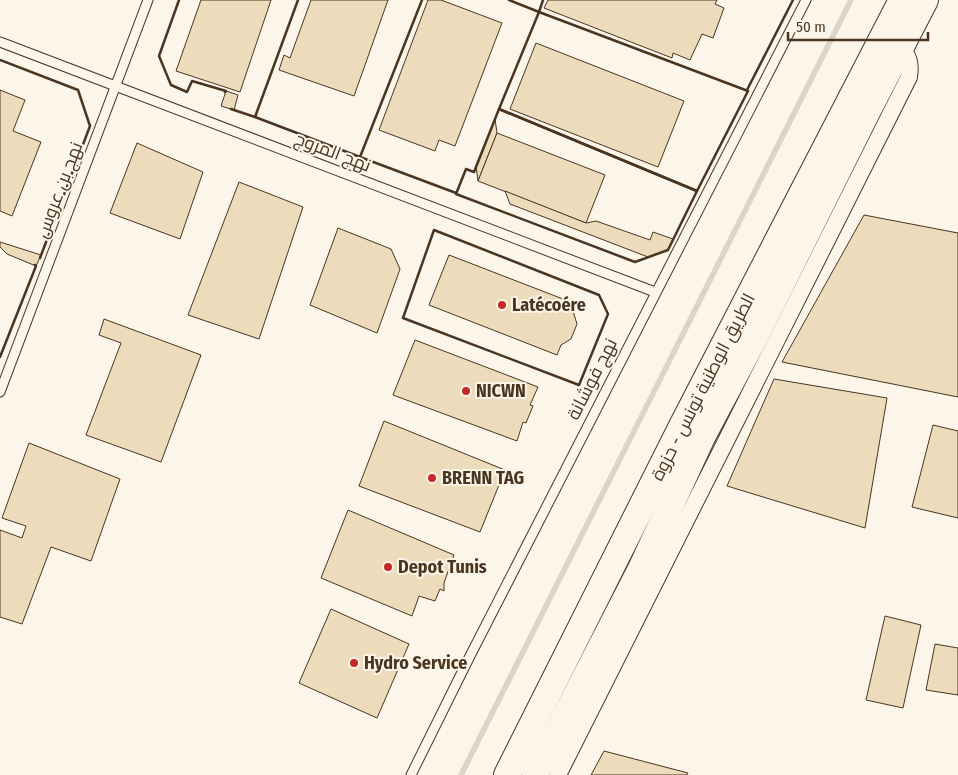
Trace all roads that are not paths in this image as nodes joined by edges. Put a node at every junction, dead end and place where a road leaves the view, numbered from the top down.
1 (148, 0) edge
2 (806, 0) edge
3 (902, 0) edge
4 (925, 0) edge
5 (0, 42) edge
6 (901, 46) junction
7 (116, 86) junction
8 (655, 292) junction
9 (0, 392) edge
10 (411, 775) edge
11 (507, 775) edge
12 (535, 775) edge
13 (558, 775) edge

1 - 7 lane, نهج بن عروس
2 - 8 lane, نهج فوشانة
3 - 11 main road, الطريق الوطنية تونس - حزوة
4 - 6 main road, الطريق الوطنية تونس - حزوة
5 - 7 lane, نهج المروج
6 - 12 main road, الطريق الوطنية تونس - حزوة
6 - 13 street
7 - 8 lane, نهج المروج
7 - 9 lane, نهج بن عروس
8 - 10 lane, نهج فوشانة

